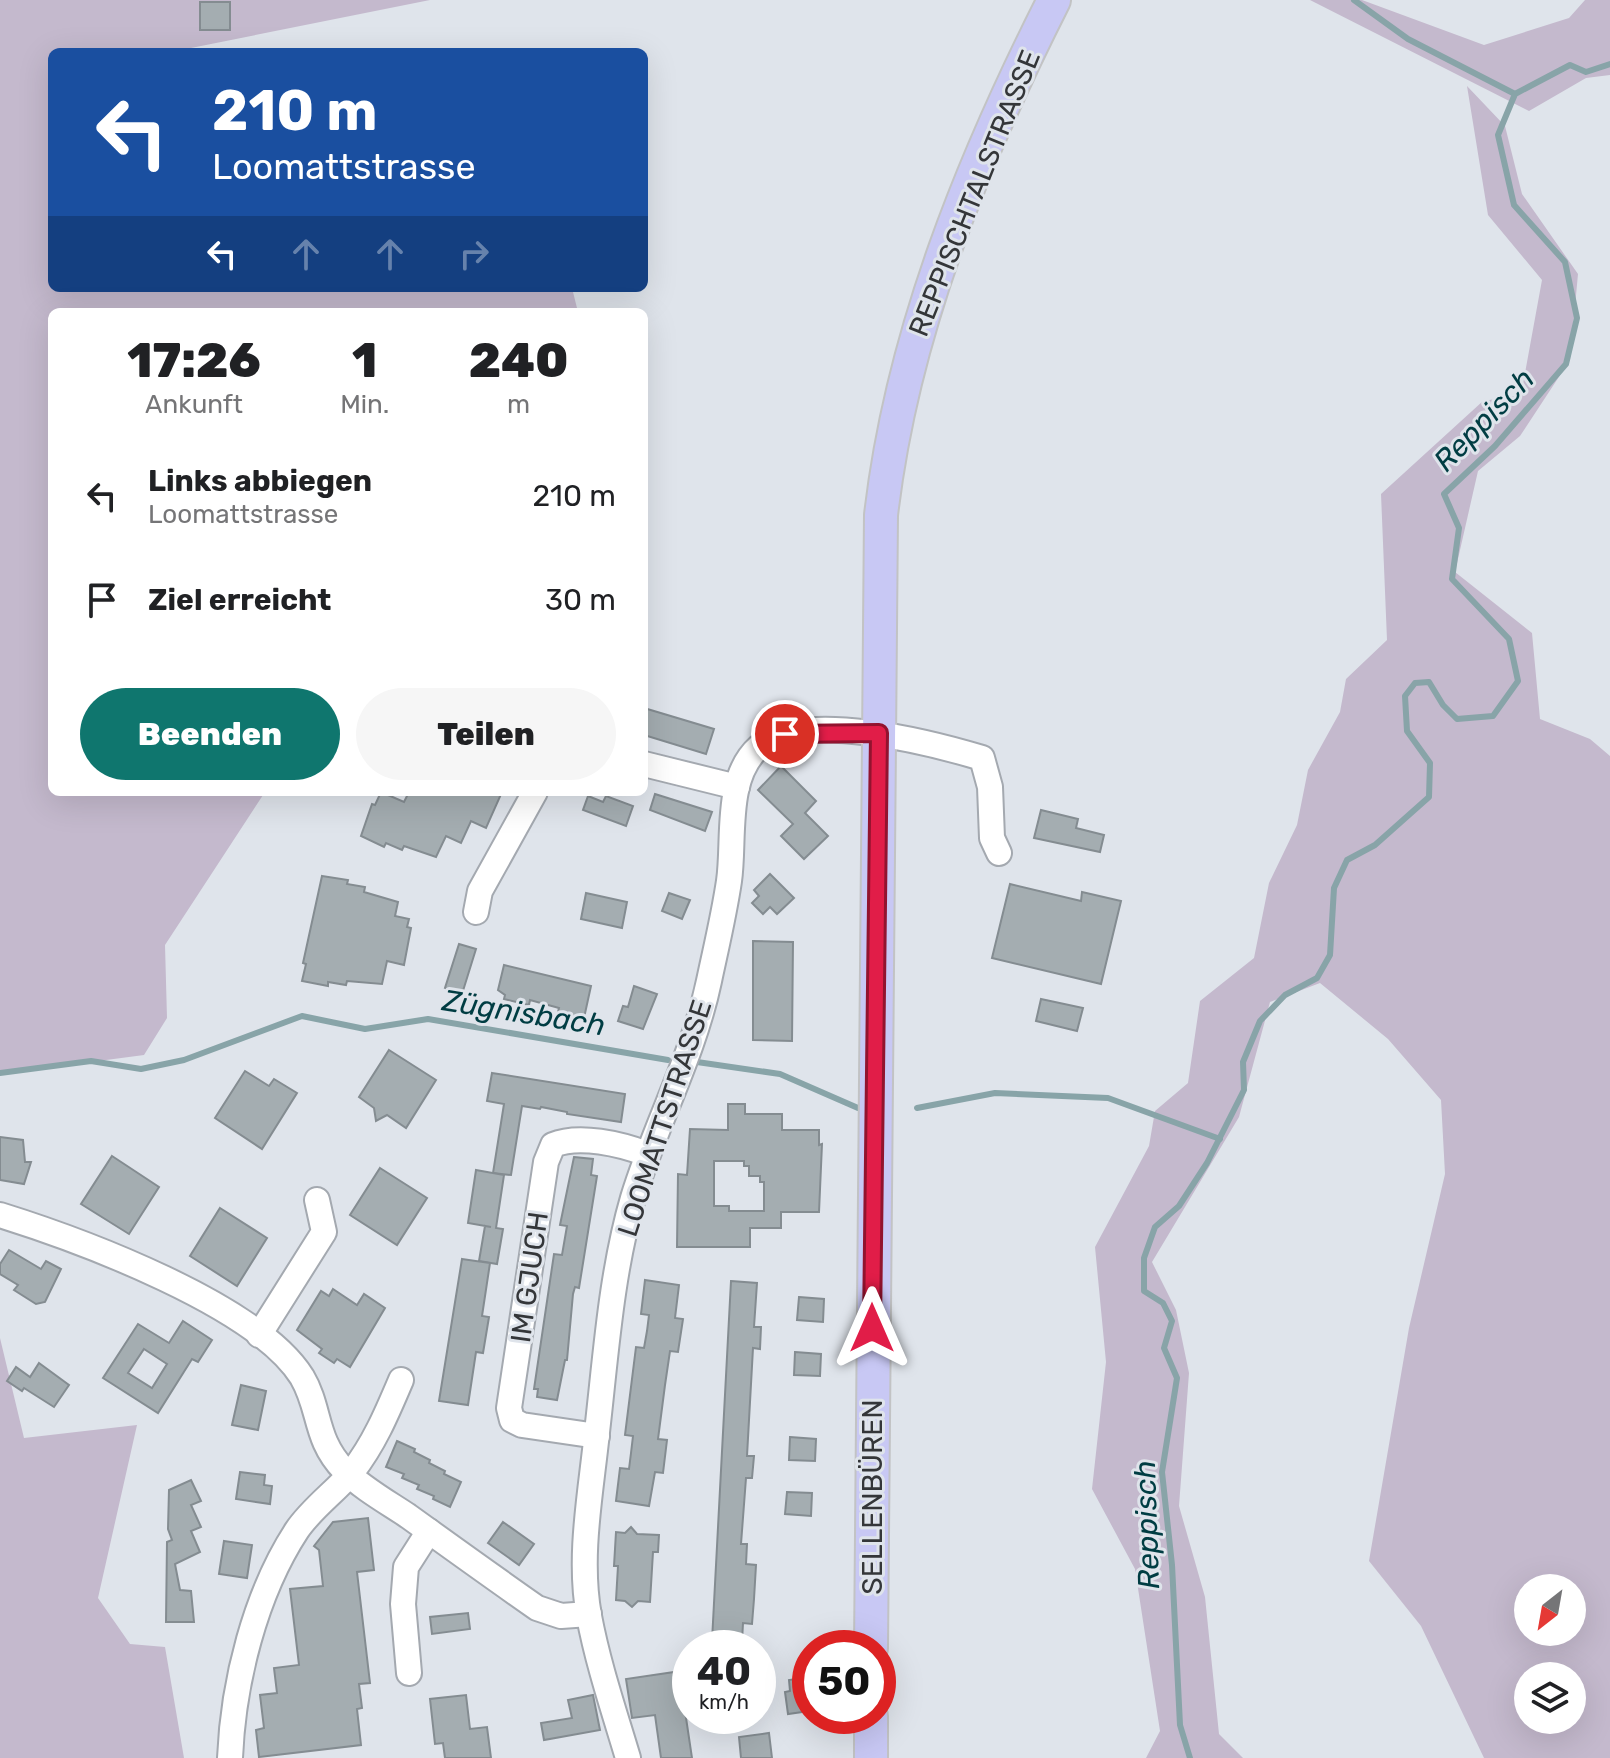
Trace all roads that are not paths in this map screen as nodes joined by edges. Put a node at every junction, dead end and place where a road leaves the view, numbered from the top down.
1 (1054, 0) edge
2 (879, 733) junction
3 (648, 765) edge
4 (737, 787) junction
5 (533, 796) edge
6 (999, 853) dead end
7 (476, 912) dead end
8 (647, 1154) junction
9 (317, 1200) dead end
10 (0, 1215) edge
11 (872, 1298) joint
12 (259, 1335) junction
13 (401, 1380) dead end
14 (597, 1436) junction
15 (349, 1475) junction
16 (429, 1531) junction
17 (589, 1614) junction
18 (871, 1630) edge
19 (409, 1673) dead end
20 (871, 1734) edge
21 (230, 1758) edge
22 (628, 1758) edge
23 (871, 1758) edge

1 - 2 main road, REPPISCHTALSTRASSE
2 - 4 street, LOOMATTSTRASSE
2 - 6 street, LOOMATTSTRASSE
2 - 11 main road, REPPISCHTALSTRASSE
3 - 4 street
4 - 8 street, LOOMATTSTRASSE
5 - 7 street
8 - 14 street, LOOMATTSTRASSE
8 - 14 street, IM GJUCH
9 - 12 street
10 - 12 street
11 - 18 main road, SELLENBÜREN
12 - 15 street
13 - 15 street
14 - 17 street, LOOMATTSTRASSE
15 - 16 street
15 - 21 street
16 - 17 street
16 - 19 street
17 - 22 street, LOOMATTSTRASSE
20 - 23 main road

